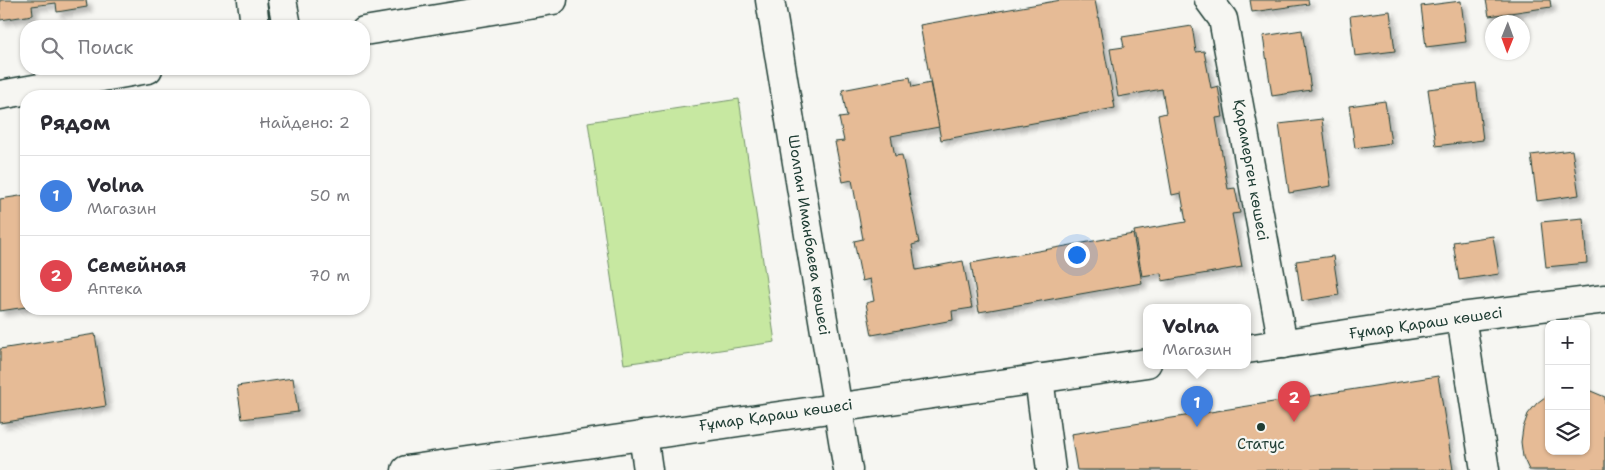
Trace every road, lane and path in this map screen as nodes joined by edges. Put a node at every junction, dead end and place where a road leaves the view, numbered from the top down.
1 (252, 0) edge
2 (282, 0) edge
3 (554, 0) edge
4 (772, 0) edge
5 (1209, 0) edge
6 (254, 20) edge
7 (286, 20) edge
8 (370, 30) edge
9 (114, 75) edge
10 (28, 90) edge
11 (20, 91) edge
12 (0, 95) edge
13 (1605, 299) edge
14 (1462, 317) junction
15 (1283, 344) junction
16 (1251, 348) edge
17 (1143, 364) edge
18 (1039, 378) junction
19 (837, 406) junction
20 (643, 435) junction
21 (482, 464) edge
22 (406, 470) edge
23 (648, 470) edge
24 (848, 470) edge
25 (1051, 470) edge
26 (1485, 470) edge

1 - 6 street
2 - 7 street
3 - 8 street
4 - 19 street, Шолпан Иманбаева көшесі
5 - 15 street, Қарамерген көшесі
9 - 10 street
11 - 12 street
13 - 14 street, Ғұмар Қараш көшесі
14 - 15 street, Ғұмар Қараш көшесі
14 - 26 street
15 - 16 street, Ғұмар Қараш көшесі
17 - 18 street, Ғұмар Қараш көшесі
18 - 19 street, Ғұмар Қараш көшесі
18 - 25 street
19 - 20 street, Ғұмар Қараш көшесі
19 - 24 street, Шолпан Иманбаева көшесі
20 - 21 street, Ғұмар Қараш көшесі
20 - 23 street
21 - 22 street, Ғұмар Қараш көшесі

